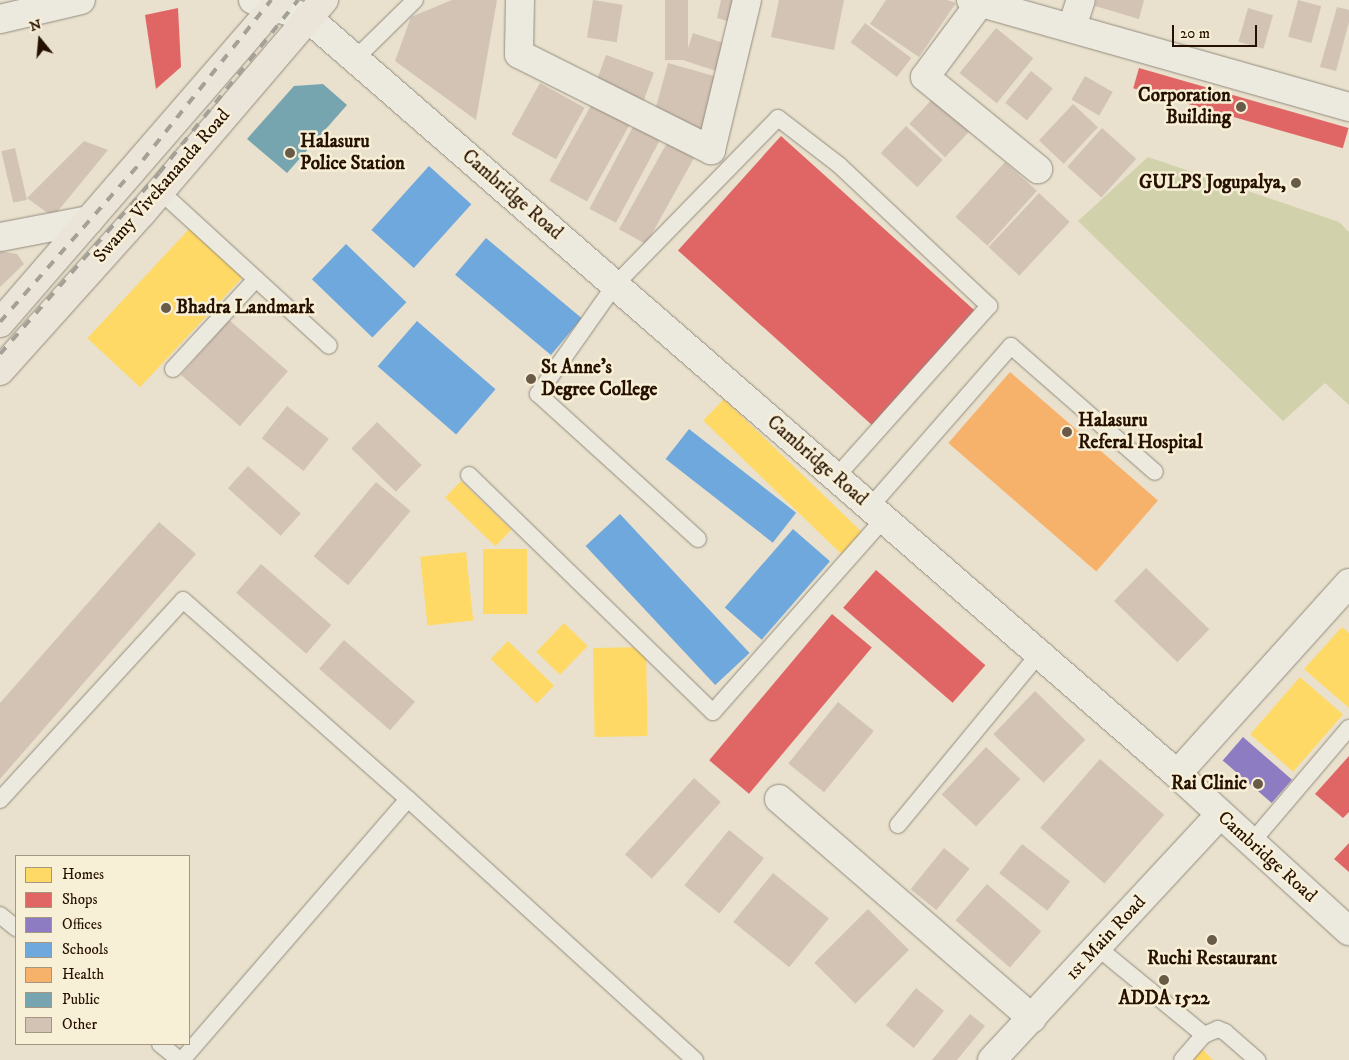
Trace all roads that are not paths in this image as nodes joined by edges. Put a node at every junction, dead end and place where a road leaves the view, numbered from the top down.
1 (81, 0) edge
2 (415, 0) edge
3 (520, 0) edge
4 (747, 0) edge
5 (1081, 0) edge
6 (975, 1) edge
7 (269, 2) edge
8 (316, 9) edge
9 (0, 19) edge
10 (1072, 27) junction
11 (355, 59) junction
12 (1349, 107) edge
13 (1038, 169) dead end
14 (160, 191) junction
15 (89, 220) junction
16 (0, 237) edge
17 (256, 279) junction
18 (615, 285) junction
19 (0, 323) edge
20 (328, 346) dead end
21 (173, 369) dead end
22 (0, 371) edge
23 (1156, 472) dead end
24 (469, 475) dead end
25 (836, 477) junction
26 (877, 513) junction
27 (698, 539) dead end
28 (1349, 583) edge
29 (1039, 654) junction
30 (1349, 728) edge
31 (1177, 774) junction
32 (408, 799) junction
33 (779, 799) dead end
34 (0, 800) edge
35 (1220, 815) junction
36 (898, 826) dead end
37 (1251, 843) junction
38 (0, 915) edge
39 (15, 927) edge
40 (1349, 931) edge
41 (1097, 947) junction
42 (1032, 1018) junction
43 (1204, 1035) junction
44 (161, 1045) edge
45 (181, 1060) edge
46 (695, 1060) edge
47 (992, 1060) edge
48 (1182, 1060) edge
49 (1257, 1060) edge

1 - 9 street
2 - 11 lane
3 - 4 street
5 - 10 street
6 - 10 street
6 - 13 street
7 - 8 street, Cambridge Road
7 - 15 main road, Swamy Vivekananda Road
8 - 11 street, Cambridge Road
8 - 14 main road, Swamy Vivekananda Road
10 - 12 street
11 - 18 street, Cambridge Road
14 - 17 lane
14 - 22 main road, Swamy Vivekananda Road
15 - 16 street
15 - 19 main road, Swamy Vivekananda Road
17 - 20 lane
17 - 21 lane
18 - 25 street, Cambridge Road
18 - 25 lane
18 - 27 lane
23 - 26 lane
24 - 26 lane
25 - 26 street, Cambridge Road
26 - 29 street, Cambridge Road
28 - 31 street
29 - 31 street, Cambridge Road
29 - 36 lane
30 - 37 lane
31 - 35 street, Cambridge Road
32 - 34 lane
32 - 45 lane
32 - 46 lane
33 - 42 street
35 - 37 street, Cambridge Road
35 - 41 street, 1st Main Road
37 - 40 street, Cambridge Road
38 - 39 lane
41 - 42 street, 1st Main Road
41 - 43 lane
42 - 47 street, 1st Main Road
43 - 48 lane
43 - 49 lane
44 - 45 lane

